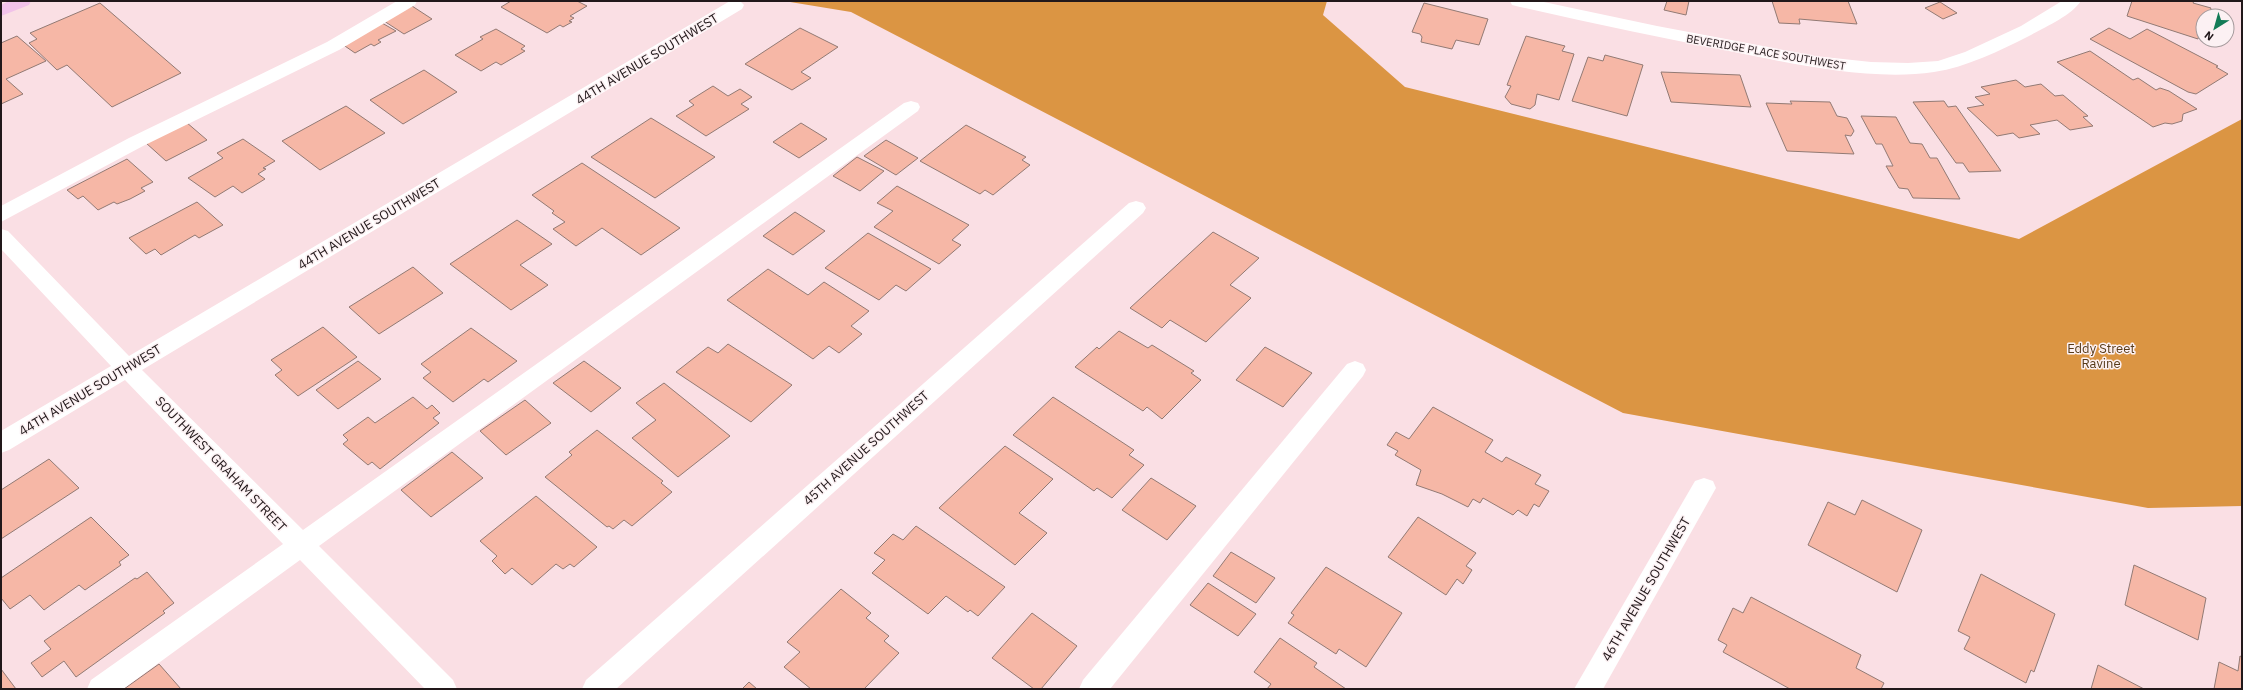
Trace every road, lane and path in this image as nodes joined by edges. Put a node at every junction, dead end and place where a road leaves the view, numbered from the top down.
1 (23, 1) edge
2 (409, 1) edge
3 (1518, 1) edge
4 (2074, 1) edge
5 (736, 5) dead end
6 (1, 11) edge
7 (911, 107) dead end
8 (1136, 208) dead end
9 (1, 215) edge
10 (1, 236) edge
11 (127, 368) junction
12 (1355, 370) dead end
13 (1, 443) edge
14 (1704, 488) dead end
15 (302, 546) junction
16 (102, 689) edge
17 (442, 689) edge
18 (596, 689) edge
19 (1093, 689) edge
20 (1588, 689) edge

1 - 6 main road
2 - 9 street
3 - 4 street, BEVERIDGE PLACE SOUTHWEST
5 - 11 street, 44TH AVENUE SOUTHWEST
7 - 15 street
8 - 18 street, 45TH AVENUE SOUTHWEST
10 - 11 street, SOUTHWEST GRAHAM STREET
11 - 13 street, 44TH AVENUE SOUTHWEST
11 - 15 street, SOUTHWEST GRAHAM STREET
12 - 19 street
14 - 20 street, 46TH AVENUE SOUTHWEST
15 - 16 street
15 - 17 street, SOUTHWEST GRAHAM STREET

